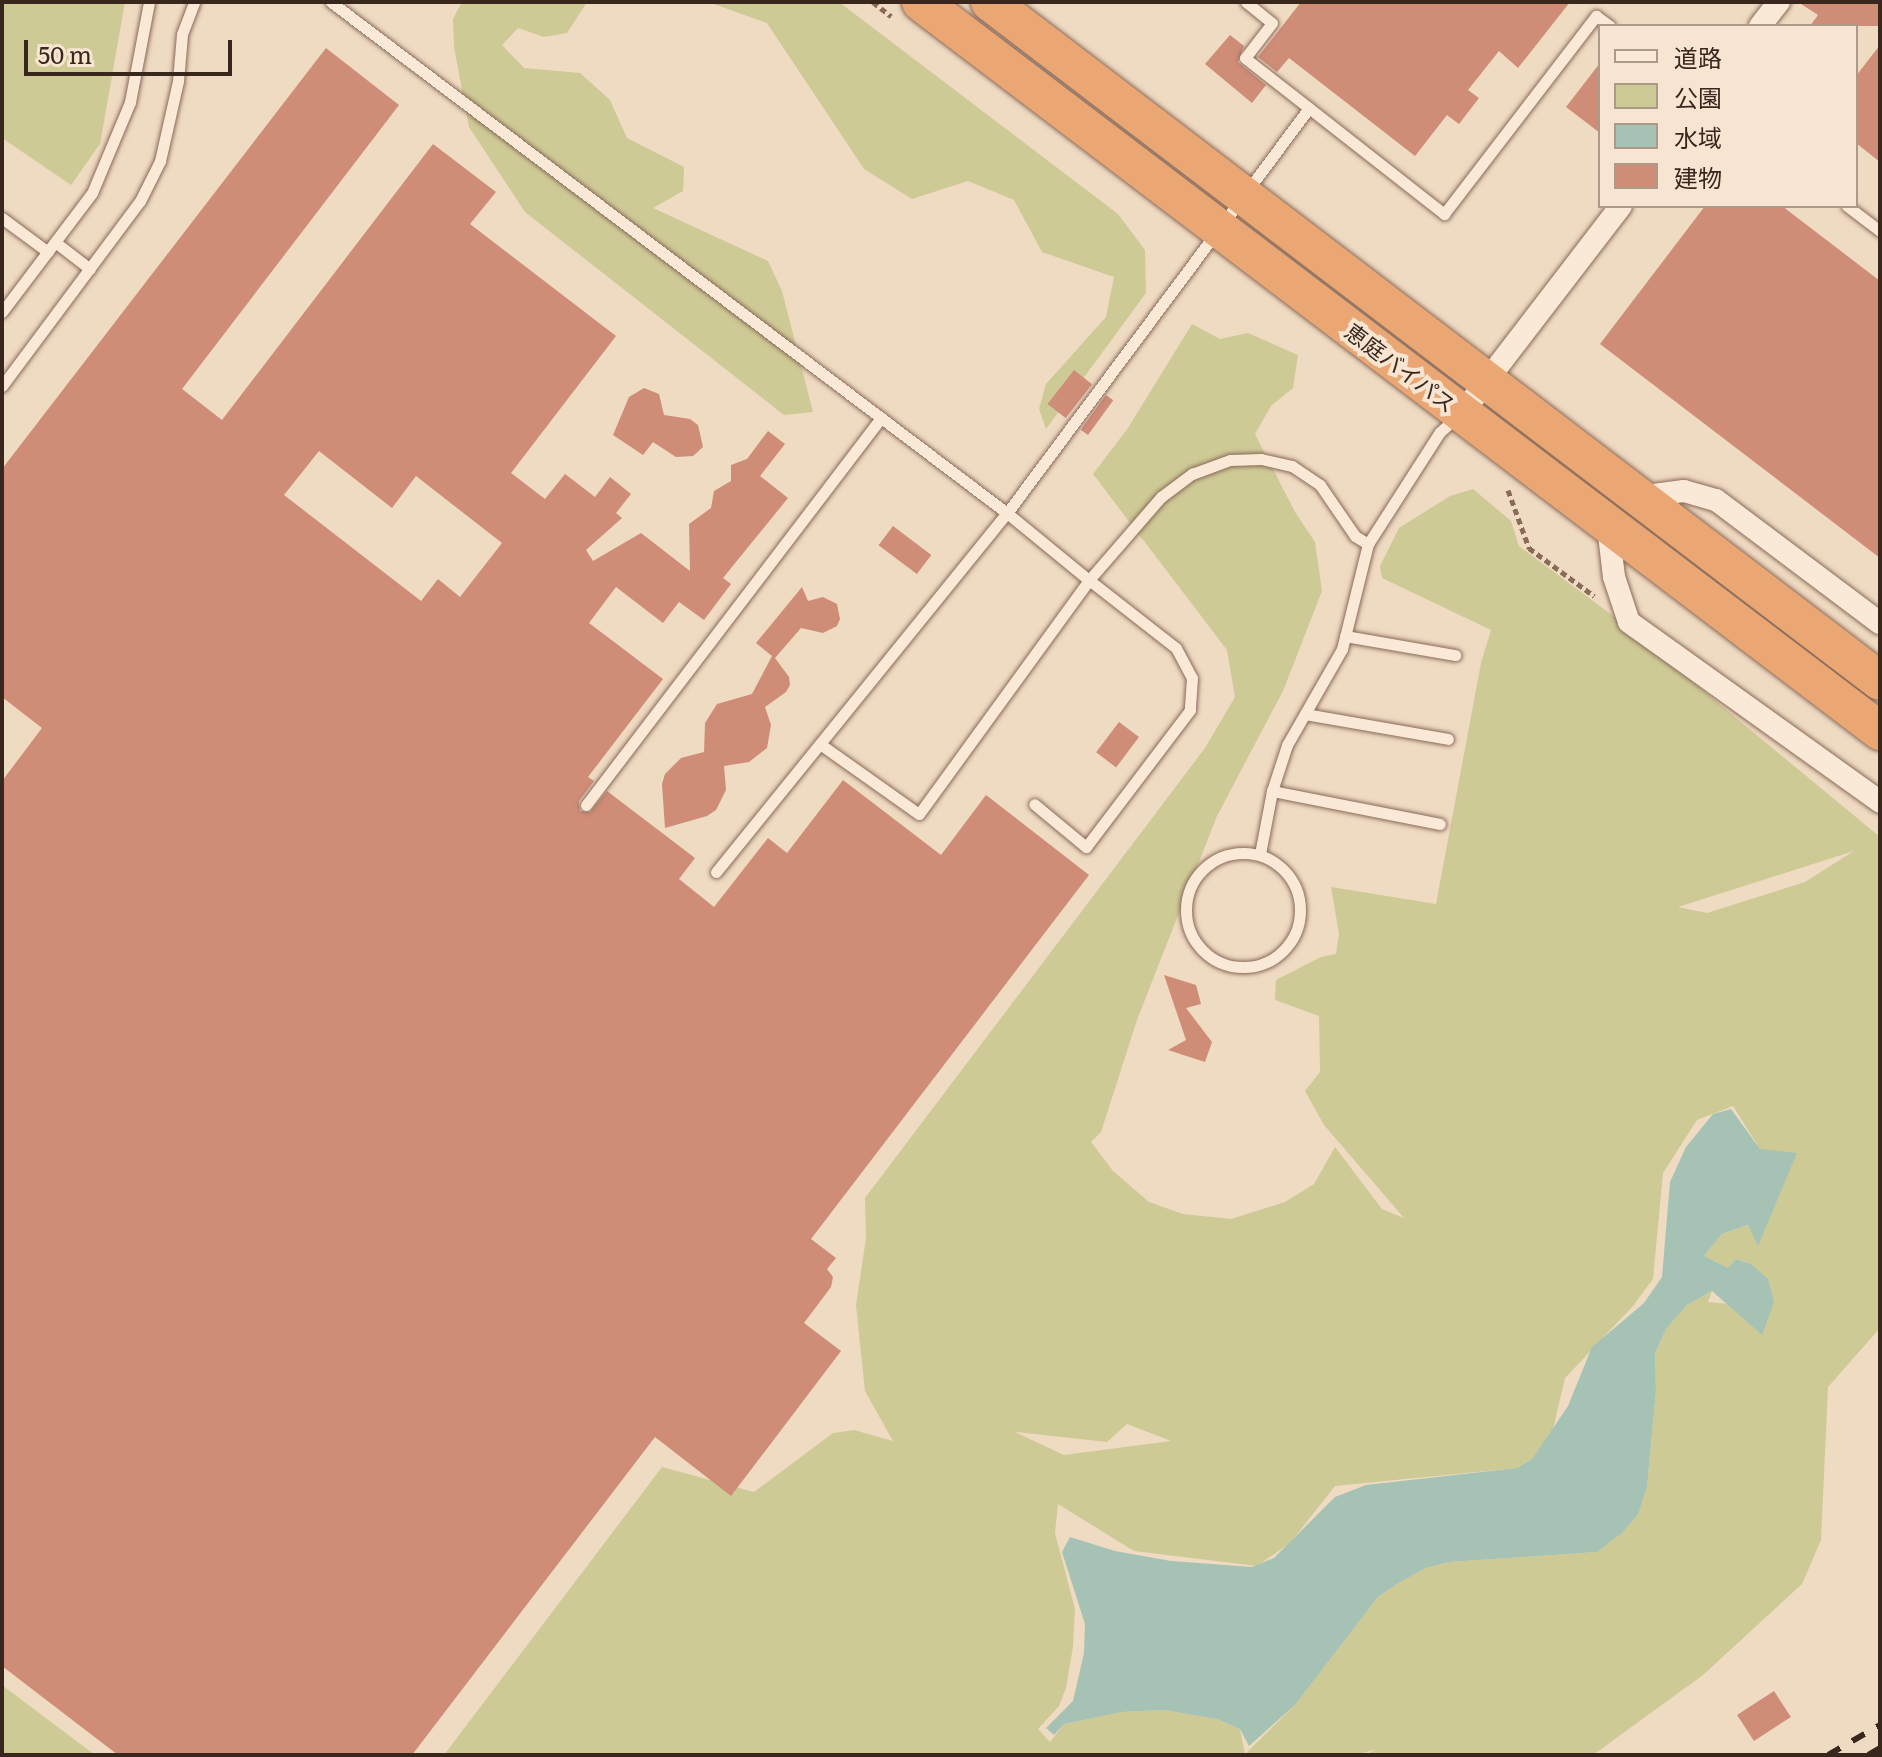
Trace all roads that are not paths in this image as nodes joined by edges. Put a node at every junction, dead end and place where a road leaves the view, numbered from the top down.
1 (149, 2) edge
2 (194, 2) edge
3 (331, 2) edge
4 (921, 2) edge
5 (990, 2) edge
6 (1246, 2) edge
7 (1779, 2) edge
8 (1607, 24) edge
9 (1762, 24) edge
10 (1309, 108) junction
11 (1244, 197) junction
12 (1619, 208) edge
13 (1850, 208) edge
14 (2, 218) edge
15 (1217, 227) junction
16 (1880, 231) edge
17 (51, 247) junction
18 (90, 269) junction
19 (2, 312) edge
20 (1485, 382) junction
21 (2, 386) edge
22 (1462, 413) junction
23 (881, 418) junction
24 (1636, 497) junction
25 (1007, 513) junction
26 (1608, 526) junction
27 (1368, 544) junction
28 (1089, 580) junction
29 (1880, 623) edge
30 (1345, 636) junction
31 (1455, 655) dead end
32 (1880, 681) edge
33 (1305, 714) junction
34 (1880, 731) edge
35 (1448, 739) dead end
36 (820, 744) junction
37 (1272, 791) junction
38 (1880, 802) edge
39 (1034, 804) dead end
40 (586, 805) dead end
41 (1440, 824) dead end
42 (1260, 854) junction
43 (716, 872) dead end

1 - 17 lane
2 - 18 lane
3 - 23 lane
4 - 15 highway, 恵庭バイパス
5 - 11 highway, 恵庭バイパス
6 - 10 lane
7 - 9 street
8 - 10 lane
10 - 11 lane
11 - 15 lane
11 - 20 highway, 恵庭バイパス
12 - 20 street
13 - 16 lane
14 - 17 lane
15 - 22 highway, 恵庭バイパス
15 - 25 lane
17 - 18 lane
17 - 19 lane
18 - 21 lane
20 - 22 street
20 - 24 highway, 恵庭バイパス
22 - 26 highway, 恵庭バイパス
22 - 27 lane
23 - 25 lane
23 - 40 lane
24 - 29 street
24 - 32 highway, 恵庭バイパス
25 - 28 lane
25 - 36 lane
26 - 34 highway, 恵庭バイパス
26 - 38 street
27 - 28 lane
27 - 30 lane
28 - 36 lane
28 - 39 lane
30 - 31 lane
30 - 33 lane
33 - 35 lane
33 - 37 lane
36 - 43 lane
37 - 41 lane
37 - 42 lane
42 - 42 lane

